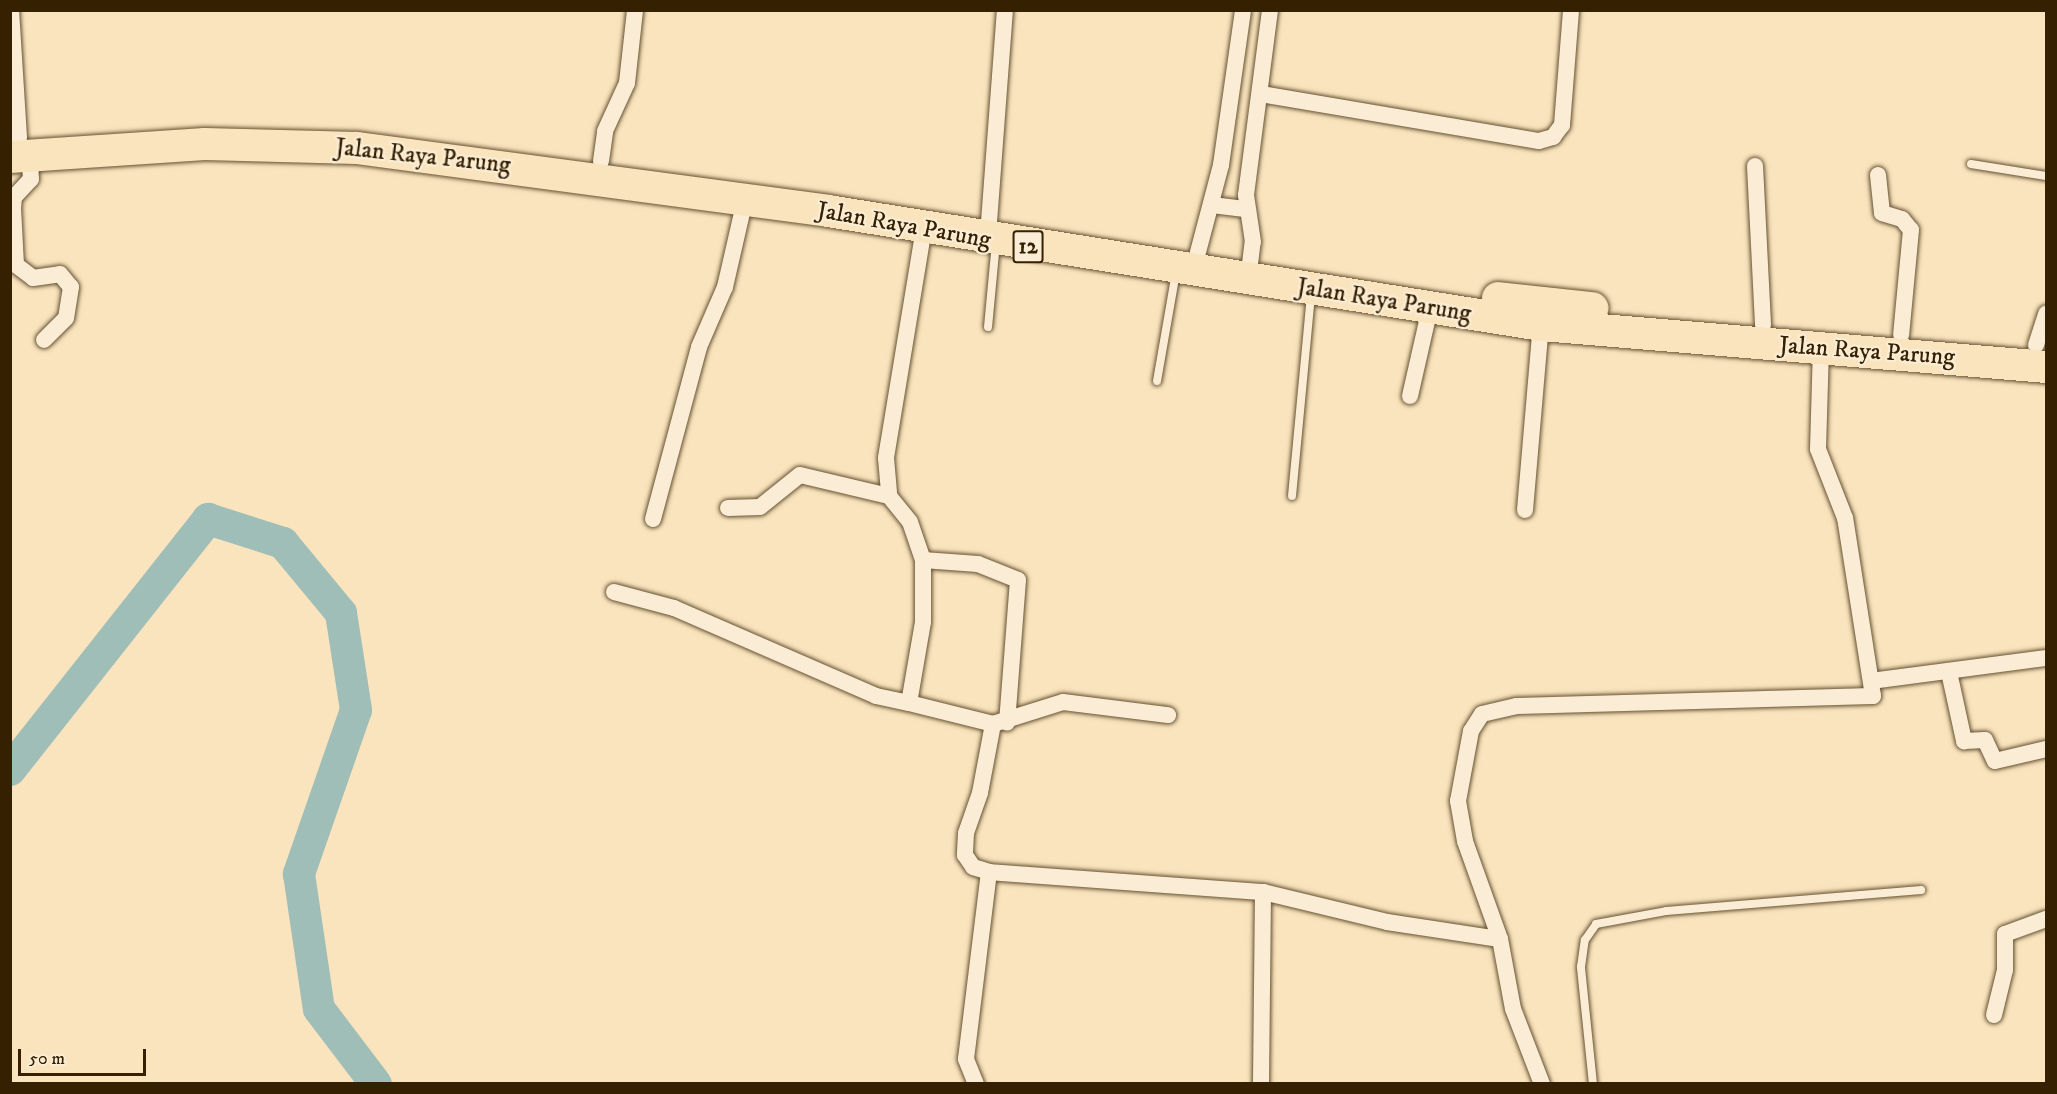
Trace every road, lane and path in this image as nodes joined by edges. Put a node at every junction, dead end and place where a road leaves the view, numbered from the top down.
1 (11, 10) edge
2 (635, 10) edge
3 (1005, 10) edge
4 (1243, 10) edge
5 (1270, 10) edge
6 (1571, 10) edge
7 (1261, 94) junction
8 (17, 147) edge
9 (601, 160) junction
10 (1971, 164) dead end
11 (1221, 165) junction
12 (1755, 166) dead end
13 (1249, 170) junction
14 (1878, 175) dead end
15 (2046, 176) edge
16 (698, 185) junction
17 (745, 201) junction
18 (1212, 205) junction
19 (1247, 209) junction
20 (924, 228) junction
21 (992, 232) junction
22 (1189, 264) junction
23 (1250, 270) junction
24 (1311, 290) junction
25 (1430, 308) junction
26 (2046, 314) edge
27 (1541, 325) junction
28 (1763, 325) junction
29 (988, 327) dead end
30 (1901, 335) junction
31 (44, 340) dead end
32 (1821, 349) junction
33 (2043, 353) edge
34 (1157, 381) dead end
35 (1410, 396) dead end
36 (889, 496) junction
37 (1292, 496) dead end
38 (728, 508) dead end
39 (1525, 510) dead end
40 (653, 519) dead end
41 (923, 561) junction
42 (614, 592) dead end
43 (2046, 658) edge
44 (1949, 672) junction
45 (1871, 681) junction
46 (909, 703) junction
47 (1168, 715) dead end
48 (1000, 723) junction
49 (2046, 749) edge
50 (989, 872) junction
51 (1921, 890) dead end
52 (1263, 892) junction
53 (2046, 919) edge
54 (1500, 939) junction
55 (1994, 1015) dead end
56 (976, 1083) edge
57 (1261, 1083) edge
58 (1542, 1083) edge
59 (1593, 1083) edge

1 - 8 street
2 - 9 street
3 - 21 street
4 - 11 street
5 - 7 street
6 - 7 street
7 - 13 street
8 - 9 highway, Jalan Raya Parung / 12
8 - 16 highway, Jalan Raya Parung / 12
8 - 31 street
9 - 16 highway, Jalan Raya Parung / 12
10 - 15 lane
11 - 13 street
11 - 18 street
12 - 28 street
13 - 19 street
14 - 30 street
16 - 17 highway, Jalan Raya Parung / 12
16 - 21 highway, Jalan Raya Parung / 12
17 - 20 highway, Jalan Raya Parung / 12
17 - 40 street
18 - 19 street
18 - 22 street
19 - 23 street
20 - 21 highway, Jalan Raya Parung / 12
20 - 36 street
21 - 22 highway, Jalan Raya Parung / 12
21 - 29 lane
22 - 23 highway, Jalan Raya Parung / 12
22 - 34 lane
23 - 24 highway, Jalan Raya Parung / 12
23 - 28 highway, Jalan Raya Parung / 12
24 - 25 highway, Jalan Raya Parung / 12
24 - 37 lane
25 - 27 highway, Jalan Raya Parung / 12
25 - 35 street
26 - 33 street
27 - 32 highway, Jalan Raya Parung / 12
27 - 39 street
28 - 30 highway, Jalan Raya Parung / 12
30 - 33 highway, Jalan Raya Parung / 12
32 - 33 highway, Jalan Raya Parung / 12
32 - 45 street
36 - 38 street
36 - 41 street
41 - 46 street
41 - 48 street
42 - 46 street
43 - 44 street
44 - 45 street
44 - 49 street
45 - 54 street
46 - 48 street
47 - 48 street
48 - 50 street
50 - 52 street
50 - 56 street
51 - 59 lane
52 - 54 street
52 - 57 street
53 - 55 street
54 - 58 street

